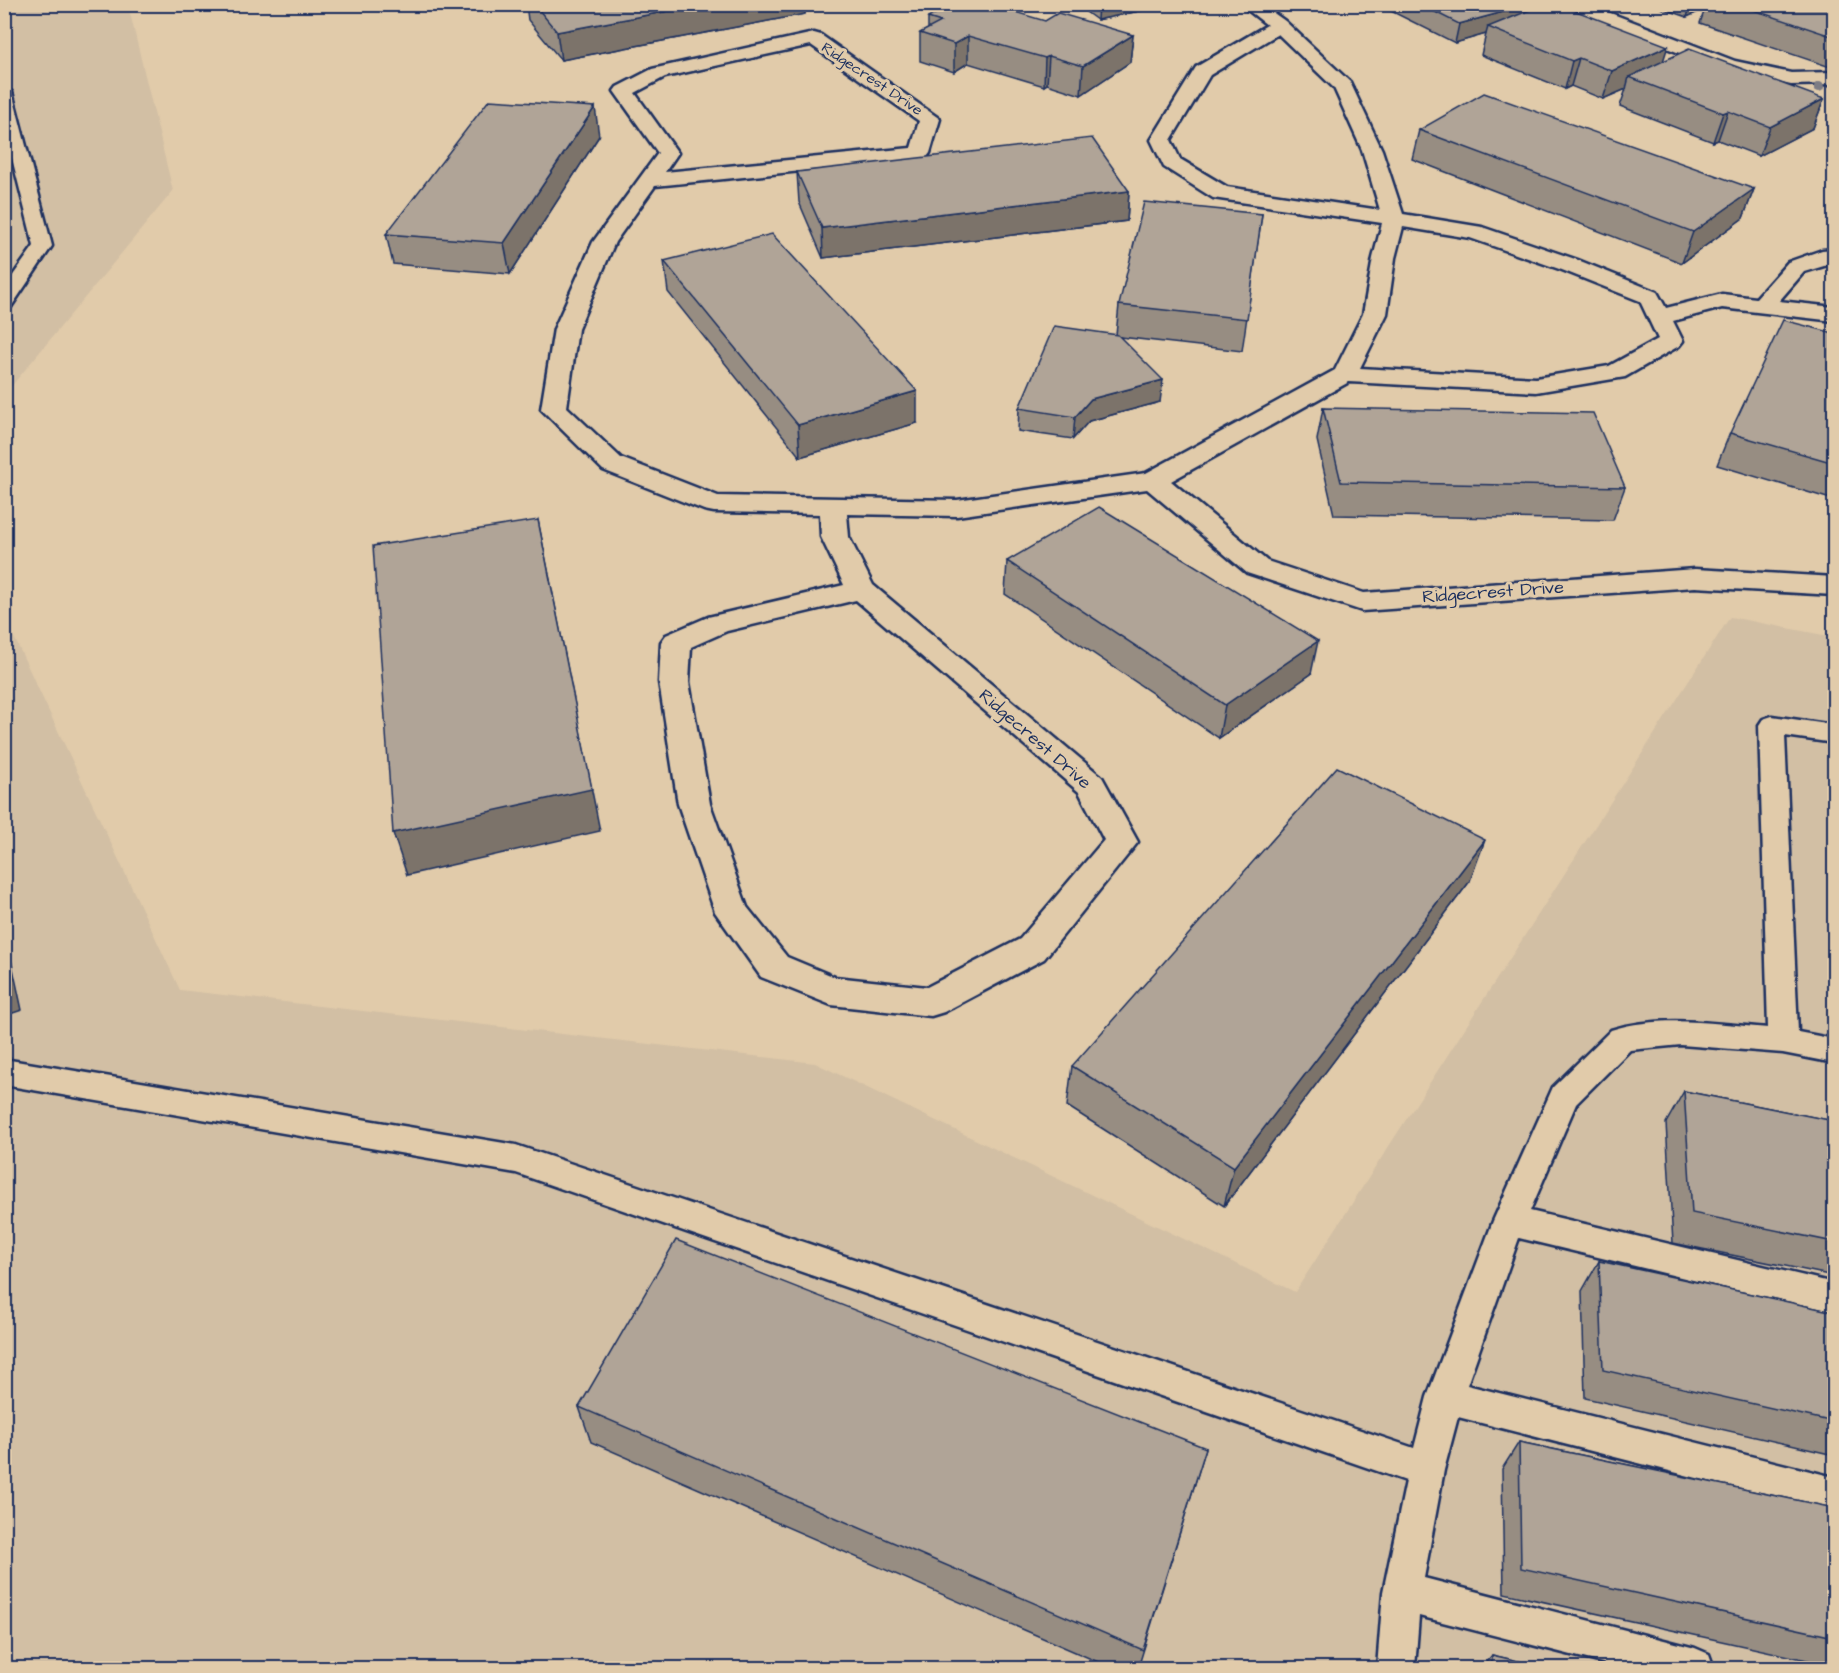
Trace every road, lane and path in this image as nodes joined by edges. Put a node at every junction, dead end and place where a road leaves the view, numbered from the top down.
1 (1249, 4) edge
2 (1570, 4) edge
3 (1279, 25) junction
4 (1730, 66) junction
5 (1834, 78) edge
6 (4, 92) edge
7 (1809, 98) edge
8 (648, 180) junction
9 (1394, 219) junction
10 (1834, 256) edge
11 (4, 303) edge
12 (1762, 305) junction
13 (1834, 314) edge
14 (1659, 316) junction
15 (1345, 374) junction
16 (1153, 480) junction
17 (833, 506) junction
18 (1834, 586) edge
19 (861, 590) junction
20 (1834, 734) edge
21 (1783, 1041) junction
22 (1834, 1051) edge
23 (4, 1072) edge
24 (1509, 1221) junction
25 (1834, 1299) edge
26 (1445, 1397) junction
27 (1426, 1470) junction
28 (1834, 1495) edge
29 (1402, 1592) junction
30 (1396, 1668) edge
31 (1695, 1668) edge

1 - 3 street
2 - 4 street
3 - 9 street
3 - 9 street
4 - 5 street
4 - 7 street
6 - 11 lane
8 - 8 street, Ridgecrest Drive
8 - 17 street, Ridgecrest Drive
9 - 14 street
9 - 15 street
10 - 12 street
12 - 13 street
12 - 14 street
14 - 15 street
15 - 16 street, Ridgecrest Drive
16 - 17 street, Ridgecrest Drive
16 - 18 street, Ridgecrest Drive
17 - 19 street, Ridgecrest Drive
19 - 19 street, Ridgecrest Drive
20 - 21 lane
21 - 22 lane
21 - 24 lane
23 - 27 lane
24 - 25 lane
24 - 26 lane
26 - 27 lane
26 - 28 lane
27 - 29 lane
29 - 30 lane
29 - 31 lane

